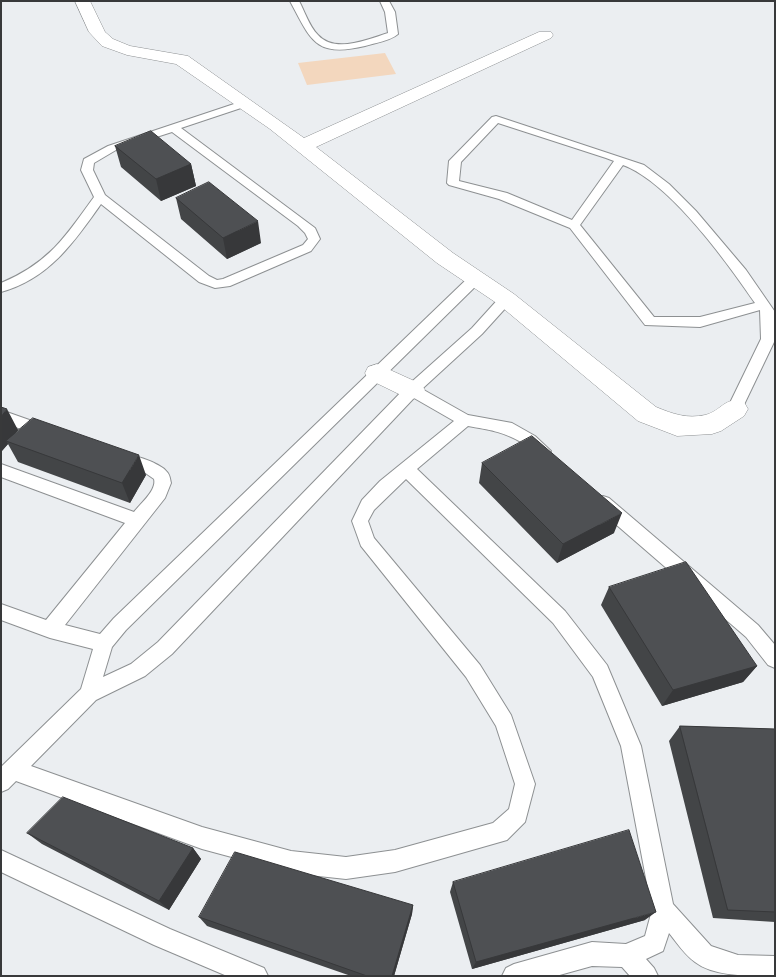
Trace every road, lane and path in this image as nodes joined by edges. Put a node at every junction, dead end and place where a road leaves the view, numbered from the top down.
1 (82, 1) edge
2 (294, 1) edge
3 (384, 1) edge
4 (545, 35) dead end
5 (243, 104) junction
6 (174, 128) junction
7 (302, 146) junction
8 (621, 160) junction
9 (100, 197) junction
10 (574, 225) junction
11 (475, 279) junction
12 (1, 288) edge
13 (506, 299) junction
14 (763, 305) junction
15 (377, 373) junction
16 (412, 390) junction
17 (734, 409) joint
18 (1, 416) edge
19 (465, 420) junction
20 (66, 438) edge
21 (104, 452) edge
22 (552, 459) edge
23 (406, 469) junction
24 (1, 470) edge
25 (589, 491) edge
26 (136, 520) junction
27 (1, 612) edge
28 (50, 630) junction
29 (104, 643) junction
30 (775, 659) edge
31 (89, 694) junction
32 (8, 776) edge
33 (1, 861) edge
34 (663, 910) junction
35 (627, 956) junction
36 (775, 968) edge
37 (256, 976) edge
38 (514, 976) edge
39 (646, 976) edge

1 - 5 street
2 - 3 lane
4 - 7 street
5 - 6 lane
5 - 7 street
6 - 9 lane
6 - 9 lane
7 - 11 street
8 - 10 lane
8 - 10 lane
8 - 14 lane
9 - 12 lane
10 - 14 lane
11 - 13 street
11 - 15 lane
13 - 16 lane
13 - 17 street
14 - 17 lane
15 - 16 street
15 - 29 lane
16 - 19 lane
16 - 31 lane
18 - 20 lane
19 - 22 lane
19 - 23 lane
21 - 26 lane
23 - 32 lane
23 - 34 lane
24 - 26 lane
25 - 30 lane
26 - 28 lane
27 - 28 lane
28 - 29 lane
29 - 31 lane
31 - 32 lane
33 - 37 lane
34 - 35 lane
34 - 36 lane
35 - 38 lane
35 - 39 lane

